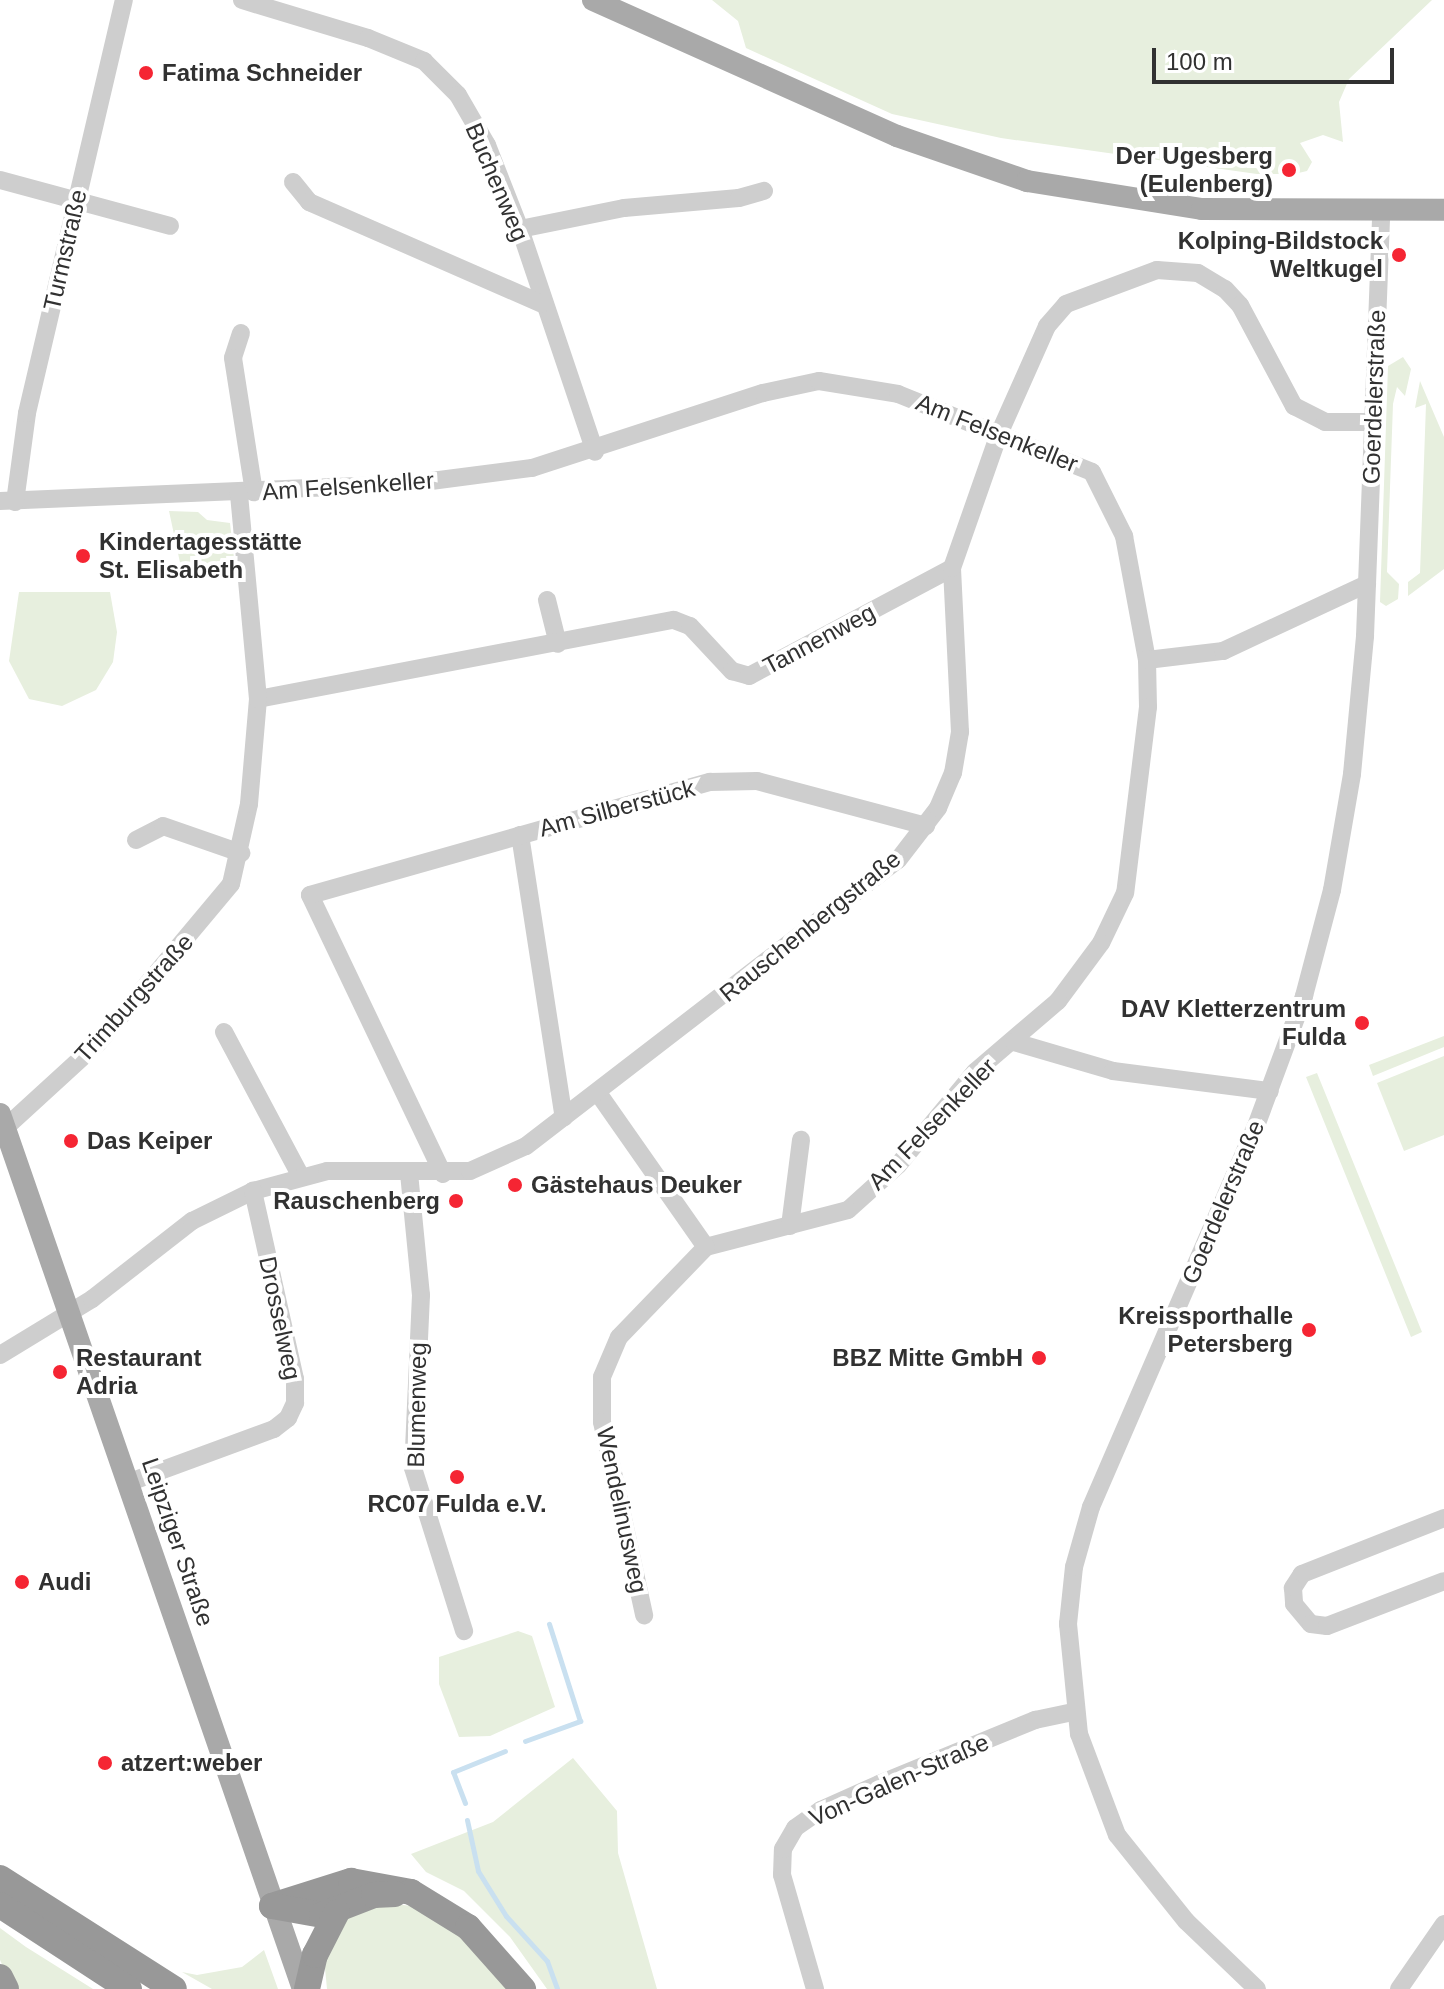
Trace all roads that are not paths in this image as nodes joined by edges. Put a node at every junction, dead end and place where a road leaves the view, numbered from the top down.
1 (124, 0) edge
2 (242, 0) edge
3 (593, 0) edge
4 (0, 180) edge
5 (293, 182) dead end
6 (764, 191) dead end
7 (76, 201) junction
8 (1381, 210) junction
9 (1444, 210) edge
10 (170, 226) dead end
11 (520, 229) junction
12 (542, 304) junction
13 (241, 333) dead end
14 (1373, 422) junction
15 (999, 434) junction
16 (595, 452) junction
17 (247, 492) junction
18 (8, 502) edge
19 (952, 568) junction
20 (1367, 584) junction
21 (547, 600) dead end
22 (558, 644) junction
23 (1147, 660) junction
24 (258, 699) junction
25 (926, 826) junction
26 (520, 835) junction
27 (136, 840) dead end
28 (241, 853) junction
29 (224, 1032) dead end
30 (1014, 1042) junction
31 (1270, 1091) junction
32 (598, 1093) junction
33 (564, 1118) junction
34 (3, 1120) edge
35 (801, 1140) dead end
36 (409, 1173) junction
37 (443, 1174) junction
38 (300, 1175) junction
39 (253, 1191) junction
40 (790, 1226) junction
41 (706, 1247) junction
42 (71, 1310) junction
43 (0, 1355) edge
44 (130, 1482) junction
45 (1444, 1518) edge
46 (1444, 1581) edge
47 (644, 1615) dead end
48 (464, 1631) dead end
49 (1074, 1712) junction
50 (0, 1878) edge
51 (411, 1892) junction
52 (0, 1905) edge
53 (272, 1906) junction
54 (337, 1912) junction
55 (1444, 1924) edge
56 (0, 1977) edge
57 (303, 1985) edge
58 (6, 1989) edge
59 (129, 1989) edge
60 (174, 1989) edge
61 (523, 1989) edge
62 (815, 1989) edge
63 (1257, 1989) edge
64 (1399, 1989) edge

1 - 7 street, Turmstraße
2 - 11 street, Buchenweg
3 - 8 main road
4 - 7 street
5 - 12 street
6 - 11 street
7 - 10 street
7 - 18 street, Turmstraße
8 - 9 main road
8 - 14 street, Goerdelerstraße
11 - 12 street, Buchenweg
12 - 16 street, Buchenweg
13 - 17 street, Trimburgstraße
14 - 15 street, Rauschenbergstraße
14 - 20 street, Goerdelerstraße
15 - 16 street, Am Felsenkeller
15 - 19 street, Rauschenbergstraße
15 - 23 street, Am Felsenkeller
16 - 17 street, Am Felsenkeller
17 - 18 street, Am Felsenkeller
17 - 24 street, Trimburgstraße
19 - 22 street, Tannenweg
19 - 25 street, Rauschenbergstraße
20 - 23 street
20 - 31 street, Goerdelerstraße
21 - 22 street
22 - 24 street, Tannenweg
23 - 30 street, Am Felsenkeller
24 - 28 street, Trimburgstraße
25 - 26 street, Am Silberstück
25 - 32 street, Rauschenbergstraße
26 - 33 street
26 - 37 street, Am Silberstück
27 - 28 street
28 - 34 street, Trimburgstraße
29 - 38 street
30 - 31 street
30 - 40 street, Am Felsenkeller
31 - 49 street, Goerdelerstraße
32 - 33 street, Rauschenbergstraße
32 - 41 street
33 - 37 street, Rauschenbergstraße
34 - 42 main road, Leipziger Straße
35 - 40 street
36 - 37 street, Rauschenbergstraße
36 - 38 street, Rauschenbergstraße
36 - 48 street, Blumenweg
38 - 39 street, Rauschenbergstraße
39 - 42 street, Rauschenbergstraße
39 - 44 street, Drosselweg
40 - 41 street, Am Felsenkeller
41 - 47 street, Wendelinusweg
42 - 43 street, Rauschenbergstraße
42 - 44 main road, Leipziger Straße
44 - 53 main road, Leipziger Straße
45 - 46 street
49 - 62 street, Von-Galen-Straße
49 - 63 street, Goerdelerstraße
50 - 60 highway
51 - 53 highway
51 - 54 highway
51 - 61 highway
52 - 59 highway
53 - 54 highway
53 - 57 main road, Leipziger Straße
54 - 57 highway
55 - 64 street
56 - 58 highway

